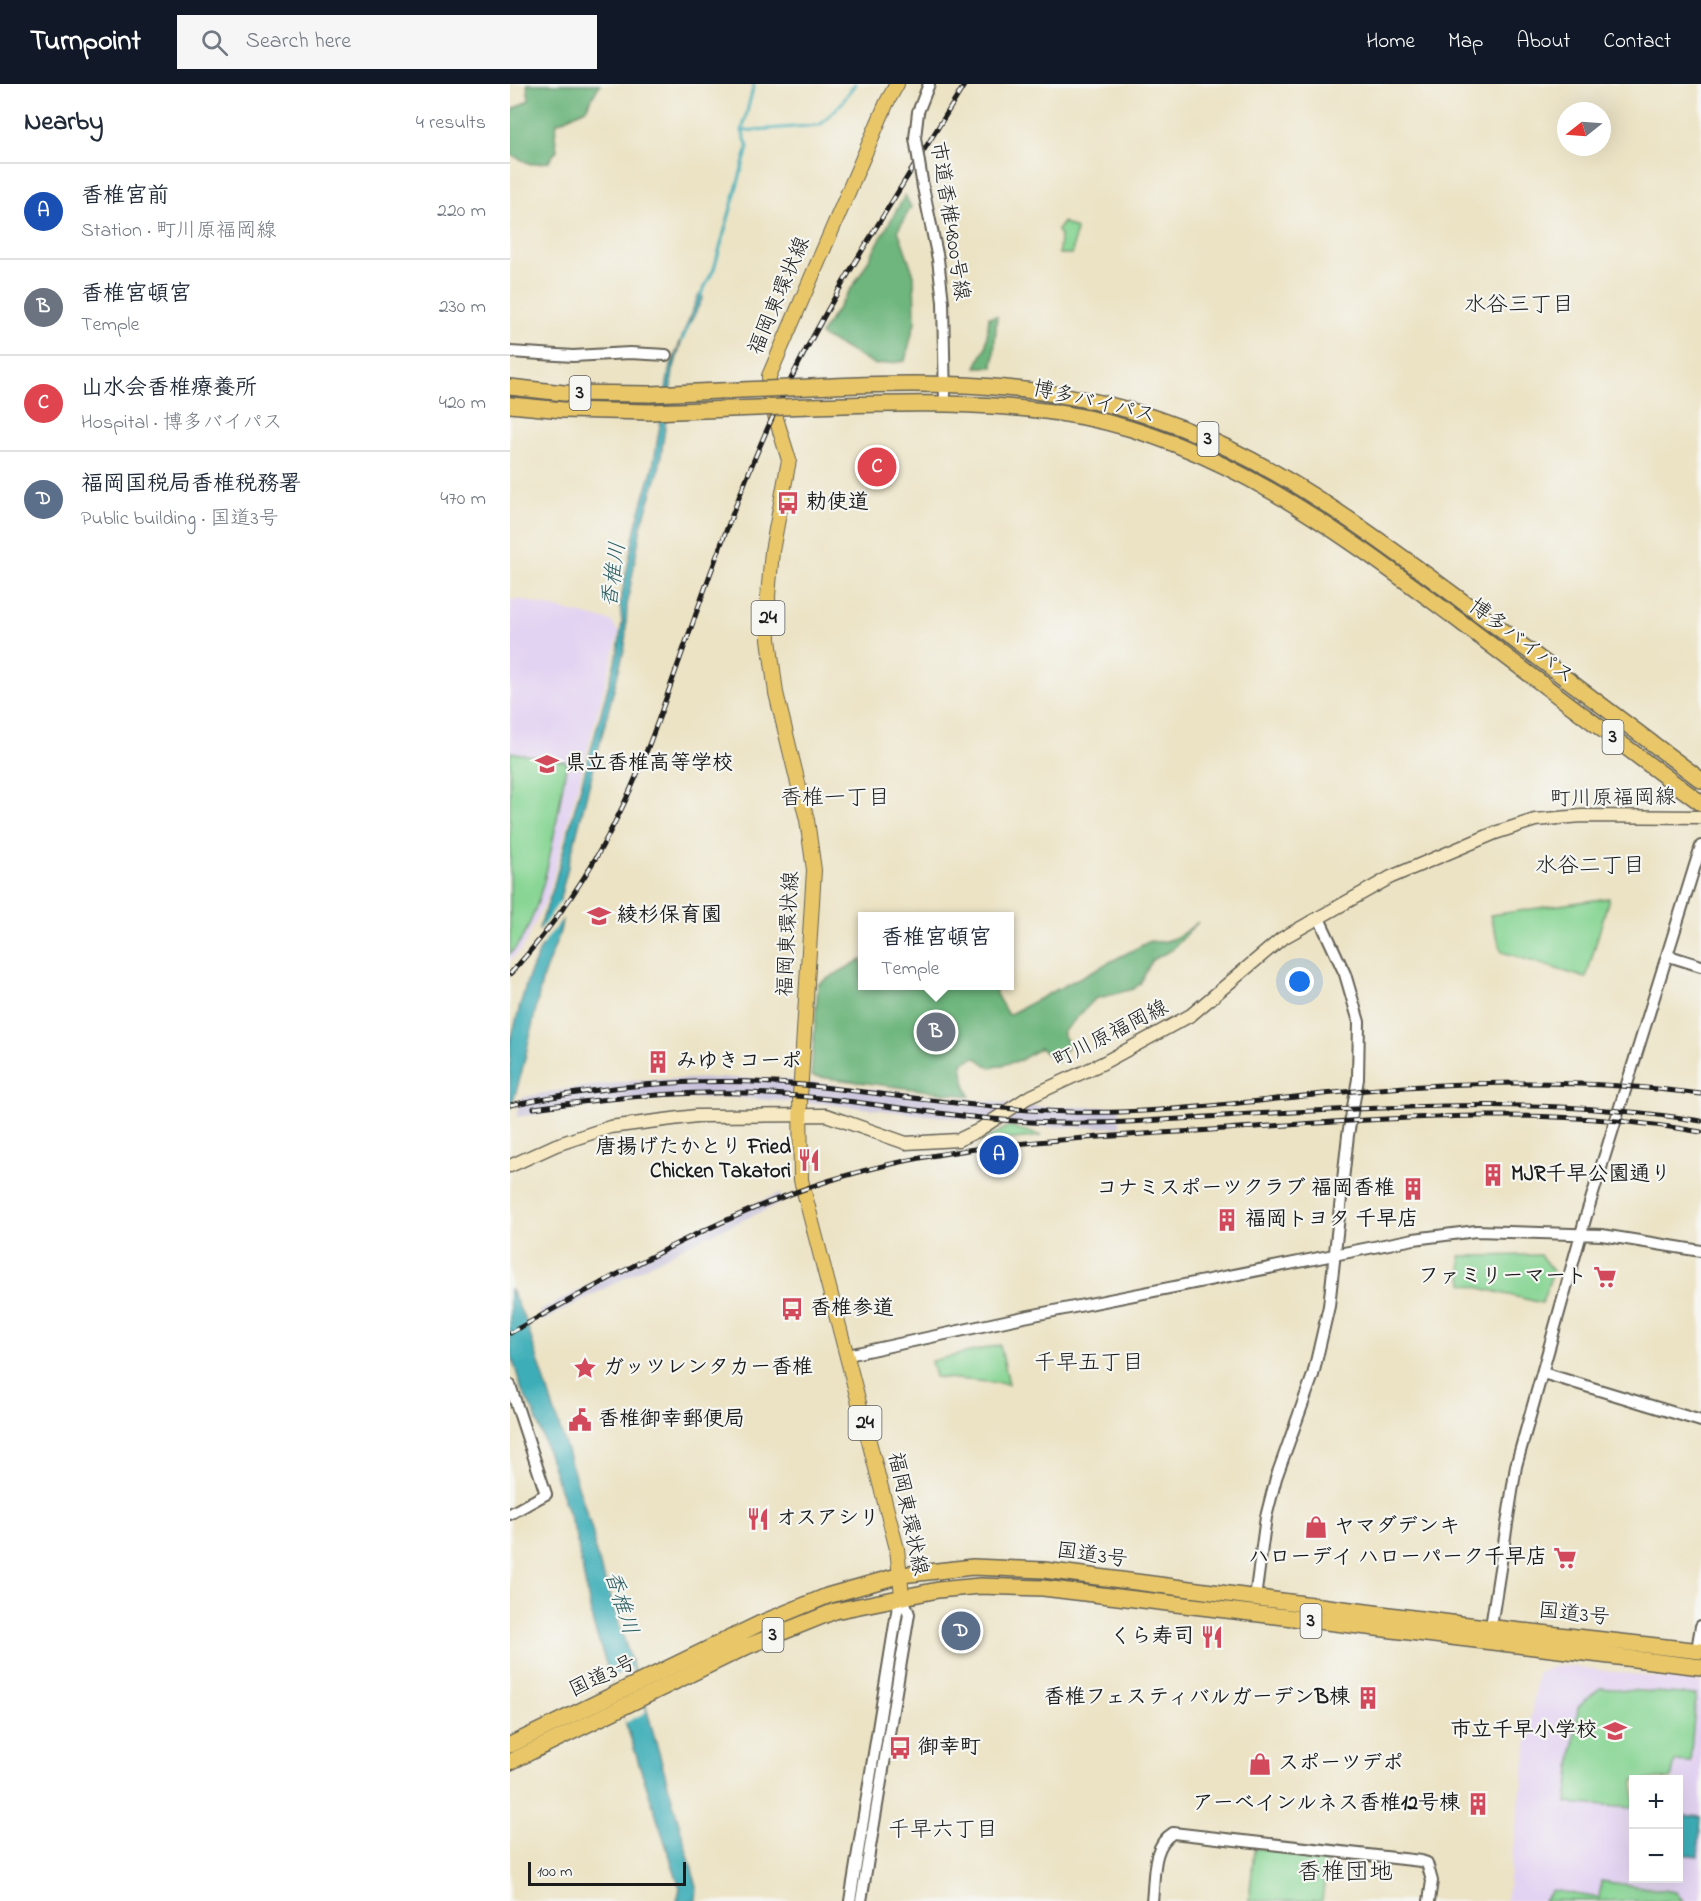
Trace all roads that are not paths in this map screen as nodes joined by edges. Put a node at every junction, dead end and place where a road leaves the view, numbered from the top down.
1 (897, 84) edge
2 (929, 84) edge
3 (510, 352) edge
4 (666, 355) dead end
5 (945, 383) junction
6 (510, 387) edge
7 (945, 402) junction
8 (510, 405) edge
9 (1701, 780) edge
10 (1701, 802) edge
11 (1701, 818) edge
12 (1701, 846) edge
13 (1319, 918) junction
14 (1669, 956) junction
15 (1701, 966) edge
16 (800, 1114) junction
17 (510, 1166) edge
18 (1581, 1235) junction
19 (1701, 1251) edge
20 (1334, 1255) junction
21 (848, 1355) junction
22 (1543, 1373) junction
23 (510, 1385) edge
24 (1701, 1421) edge
25 (510, 1514) edge
26 (901, 1575) junction
27 (902, 1595) junction
28 (1255, 1598) junction
29 (1701, 1626) edge
30 (1490, 1634) junction
31 (1699, 1651) edge
32 (1701, 1667) edge
33 (649, 1687) junction
34 (510, 1745) edge
35 (510, 1762) edge
36 (850, 1901) edge
37 (861, 1901) edge
38 (1152, 1901) edge
39 (1429, 1901) edge

1 - 16 main road, 福岡東環状線 / 24
2 - 5 street, 市道香椎4800号線, bridge
3 - 4 street
5 - 6 highway, 博多バイパス / 3, bridge
5 - 7 street, 市道香椎4800号線
5 - 9 highway, 博多バイパス / 3
7 - 8 highway, 博多バイパス / 3, bridge
7 - 10 highway, 博多バイパス / 3
11 - 13 main road, 町川原福岡線
12 - 14 street
13 - 16 main road, 町川原福岡線
13 - 20 street
14 - 15 street
14 - 18 street
16 - 17 main road, 町川原福岡線
16 - 21 main road, 福岡東環状線 / 24
18 - 19 street
18 - 20 street
18 - 22 street
20 - 21 street
20 - 28 street
21 - 26 main road, 福岡東環状線 / 24
22 - 24 street
22 - 30 street
23 - 25 street
26 - 27 main road, 福岡東環状線 / 24
26 - 28 highway, 国道3号 / 3
26 - 33 highway, 国道3号 / 3
27 - 30 highway, 国道3号 / 3
27 - 33 highway, 国道3号 / 3
27 - 36 street
27 - 37 street
28 - 30 highway, 国道3号 / 3
29 - 31 street
30 - 31 highway, 国道3号 / 3
30 - 32 highway, 国道3号 / 3
33 - 34 highway, 国道3号 / 3
33 - 35 highway, 国道3号 / 3
38 - 39 street

